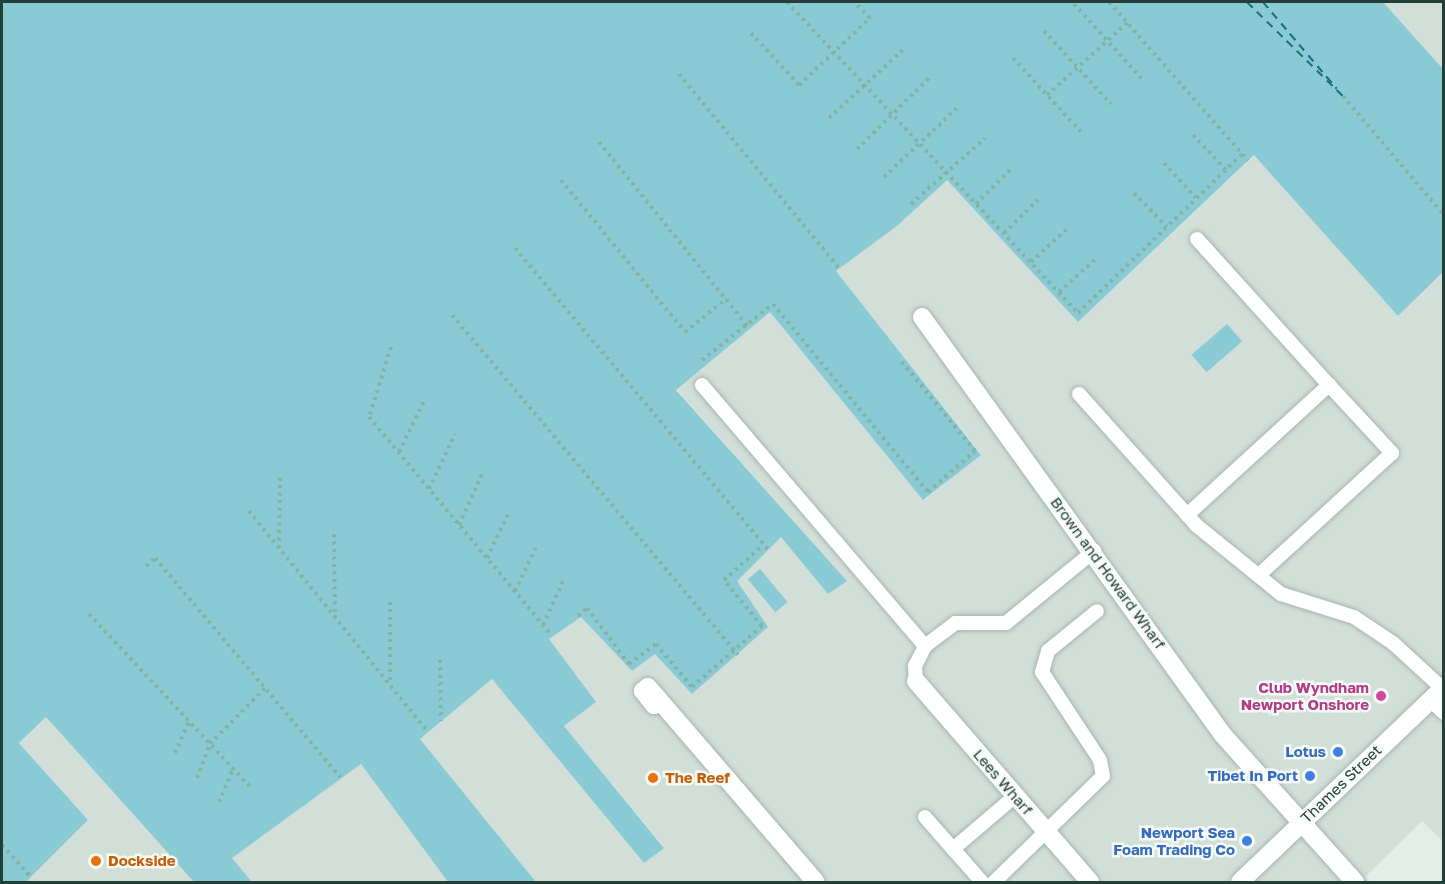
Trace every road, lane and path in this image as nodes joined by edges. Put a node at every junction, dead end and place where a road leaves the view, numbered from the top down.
1 (788, 2) edge
2 (854, 2) edge
3 (1109, 2) edge
4 (1074, 3) dead end
5 (1127, 22) junction
6 (1044, 31) dead end
7 (751, 33) dead end
8 (1107, 40) junction
9 (903, 50) dead end
10 (835, 52) junction
11 (1013, 58) dead end
12 (1077, 68) junction
13 (679, 74) dead end
14 (929, 78) dead end
15 (1141, 78) dead end
16 (866, 85) junction
17 (1047, 95) junction
18 (1343, 96) dead end
19 (1110, 104) dead end
20 (957, 108) dead end
21 (893, 114) junction
22 (829, 118) dead end
23 (1081, 132) dead end
24 (1193, 135) dead end
25 (985, 138) dead end
26 (599, 142) dead end
27 (920, 143) junction
28 (857, 149) dead end
29 (1242, 154) junction
30 (1248, 161) dead end
31 (1164, 163) dead end
32 (1012, 168) dead end
33 (1226, 170) junction
34 (947, 172) junction
35 (884, 177) dead end
36 (561, 180) dead end
37 (1134, 193) dead end
38 (1041, 198) dead end
39 (1197, 198) junction
40 (911, 204) dead end
41 (976, 204) junction
42 (1443, 215) edge
43 (1167, 226) junction
44 (1069, 227) dead end
45 (1004, 233) junction
46 (1197, 239) dead end
47 (515, 248) dead end
48 (1098, 257) dead end
49 (1031, 262) junction
50 (839, 268) dead end
51 (1059, 292) junction
52 (726, 299) junction
53 (452, 315) dead end
54 (922, 317) dead end
55 (748, 327) junction
56 (391, 347) dead end
57 (702, 360) dead end
58 (902, 362) dead end
59 (702, 385) dead end
60 (1329, 385) junction
61 (1079, 394) dead end
62 (425, 399) dead end
63 (455, 434) dead end
64 (399, 452) junction
65 (484, 470) dead end
66 (280, 477) dead end
67 (429, 489) junction
68 (249, 512) dead end
69 (508, 514) dead end
70 (1187, 515) junction
71 (459, 525) junction
72 (334, 534) dead end
73 (763, 545) junction
74 (537, 546) dead end
75 (279, 549) junction
76 (768, 550) dead end
77 (1094, 551) junction
78 (487, 558) junction
79 (146, 566) dead end
80 (1259, 575) junction
81 (564, 579) dead end
82 (515, 591) junction
83 (390, 602) dead end
84 (1097, 611) dead end
85 (89, 614) dead end
86 (578, 616) dead end
87 (335, 618) junction
88 (543, 625) junction
89 (552, 636) dead end
90 (925, 646) junction
91 (735, 650) junction
92 (738, 655) dead end
93 (440, 660) dead end
94 (916, 681) joint
95 (390, 685) junction
96 (265, 688) junction
97 (1438, 692) edge
98 (658, 699) dead end
99 (1443, 713) edge
100 (189, 721) junction
101 (441, 721) dead end
102 (428, 732) dead end
103 (210, 744) junction
104 (175, 753) dead end
105 (233, 769) junction
106 (340, 777) dead end
107 (197, 778) dead end
108 (252, 789) dead end
109 (1015, 796) junction
110 (219, 802) dead end
111 (925, 816) dead end
112 (1301, 823) junction
113 (1046, 831) junction
114 (2, 845) edge
115 (953, 849) junction
116 (32, 877) dead end
117 (816, 882) edge
118 (982, 882) edge
119 (994, 882) edge
120 (1090, 882) edge
121 (1240, 882) edge
122 (1355, 882) edge

1 - 10 path
2 - 10 path
3 - 5 path
4 - 8 path
5 - 8 path
5 - 29 path
6 - 12 path
7 - 10 path
8 - 12 path
8 - 15 path
9 - 16 path
10 - 16 path
11 - 17 path
12 - 17 path
12 - 19 path
13 - 50 path
14 - 21 path
16 - 21 path
16 - 22 path
17 - 23 path
18 - 42 path
20 - 27 path
21 - 27 path
21 - 28 path
24 - 33 path
25 - 34 path
26 - 52 path
27 - 34 path
27 - 35 path
29 - 30 path
29 - 33 path
31 - 39 path
32 - 41 path
33 - 39 path
34 - 40 path
34 - 41 path
36 - 52 path
37 - 43 path
38 - 45 path
39 - 43 path
41 - 45 path
43 - 51 path
44 - 49 path
45 - 49 path
46 - 60 lane
47 - 73 path
48 - 51 path
49 - 51 path
52 - 55 path
53 - 91 path
54 - 77 street, Brown and Howard Wharf
55 - 57 path
55 - 58 path
56 - 64 path
59 - 90 lane
60 - 70 lane
60 - 80 lane
61 - 70 lane
62 - 64 path
63 - 67 path
64 - 67 path
65 - 71 path
66 - 75 path
67 - 71 path
68 - 75 path
69 - 78 path
70 - 80 lane
71 - 78 path
72 - 87 path
73 - 76 path
73 - 91 path
74 - 82 path
75 - 87 path
77 - 90 lane
77 - 112 street, Brown and Howard Wharf
78 - 82 path
79 - 96 path
80 - 97 lane
81 - 88 path
82 - 88 path
83 - 95 path
84 - 113 lane
85 - 100 path
86 - 91 path
87 - 95 path
88 - 89 path
90 - 94 lane
91 - 92 path
93 - 101 path
94 - 109 street, Lees Wharf
95 - 102 path
96 - 103 path
96 - 106 path
97 - 99 lane
97 - 112 street, Thames Street
98 - 117 street
100 - 103 path
100 - 104 path
103 - 105 path
103 - 107 path
105 - 108 path
105 - 110 path
109 - 113 street, Lees Wharf
109 - 115 lane
111 - 115 lane
112 - 121 street, Thames Street
112 - 122 street, Brown and Howard Wharf
113 - 119 lane
113 - 120 street, Lees Wharf
114 - 116 path
115 - 118 lane

